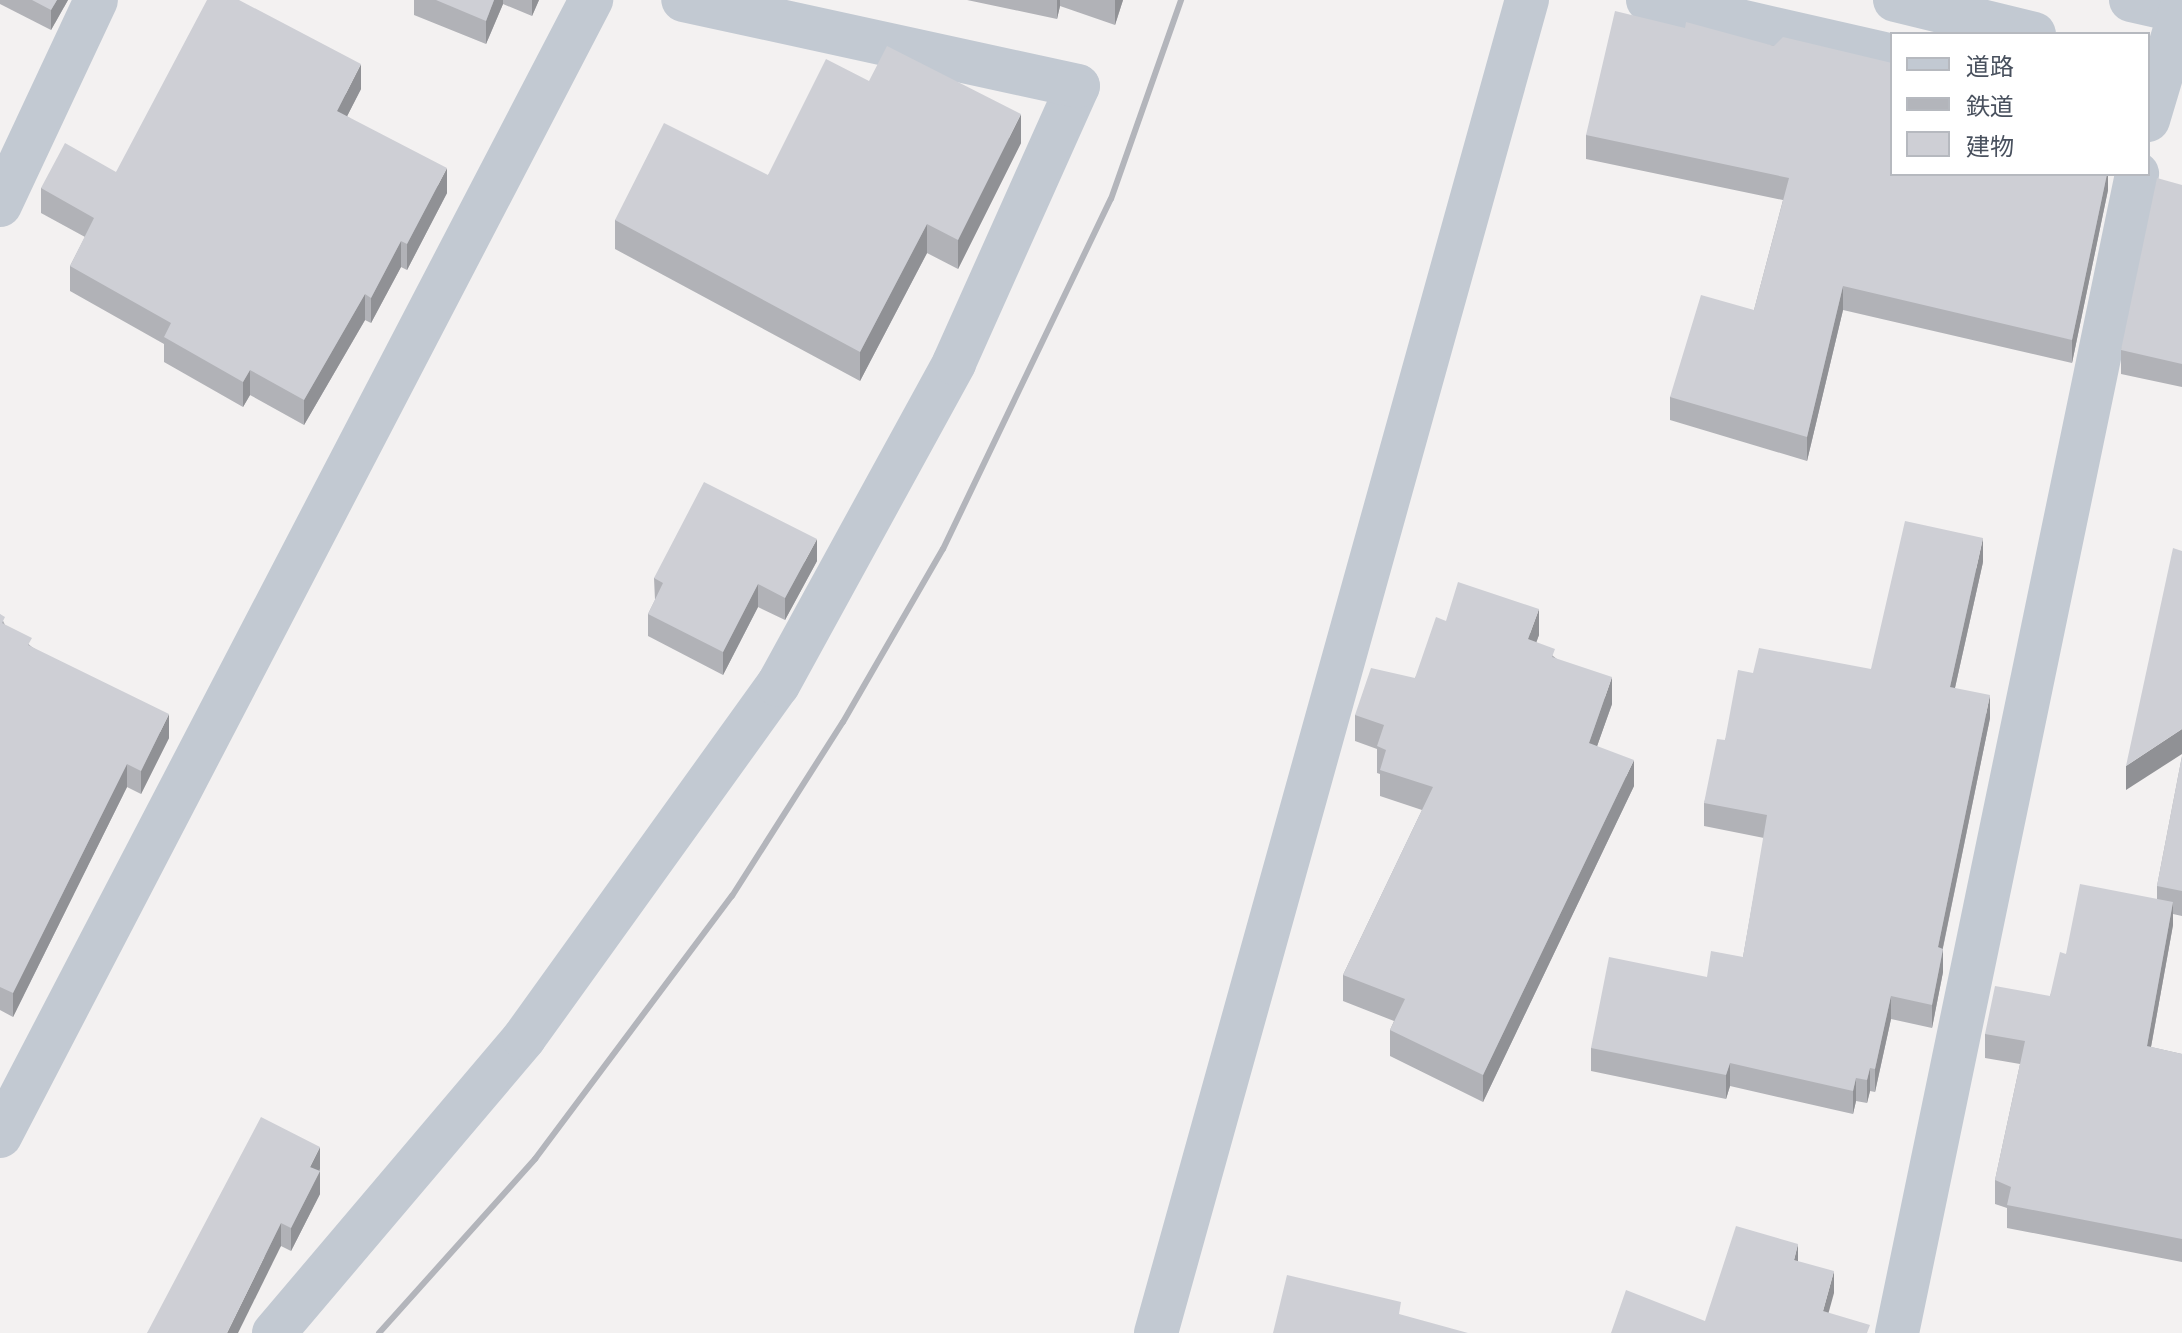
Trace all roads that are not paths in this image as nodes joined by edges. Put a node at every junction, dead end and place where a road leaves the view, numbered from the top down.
1 (96, 0) edge
2 (591, 0) edge
3 (683, 0) edge
4 (1527, 0) edge
5 (1648, 0) edge
6 (1895, 0) edge
7 (2131, 0) edge
8 (2181, 8) edge
9 (2026, 32) edge
10 (1890, 56) edge
11 (2165, 66) edge
12 (2150, 111) edge
13 (2137, 176) edge
14 (0, 205) edge
15 (11, 1084) edge
16 (0, 1136) edge
17 (274, 1333) edge
18 (1156, 1333) edge
19 (1897, 1333) edge

1 - 14 street
2 - 15 street
3 - 17 street
4 - 18 street
5 - 10 street
6 - 9 street
7 - 8 street
8 - 11 street
11 - 12 street
13 - 19 street
15 - 16 street

